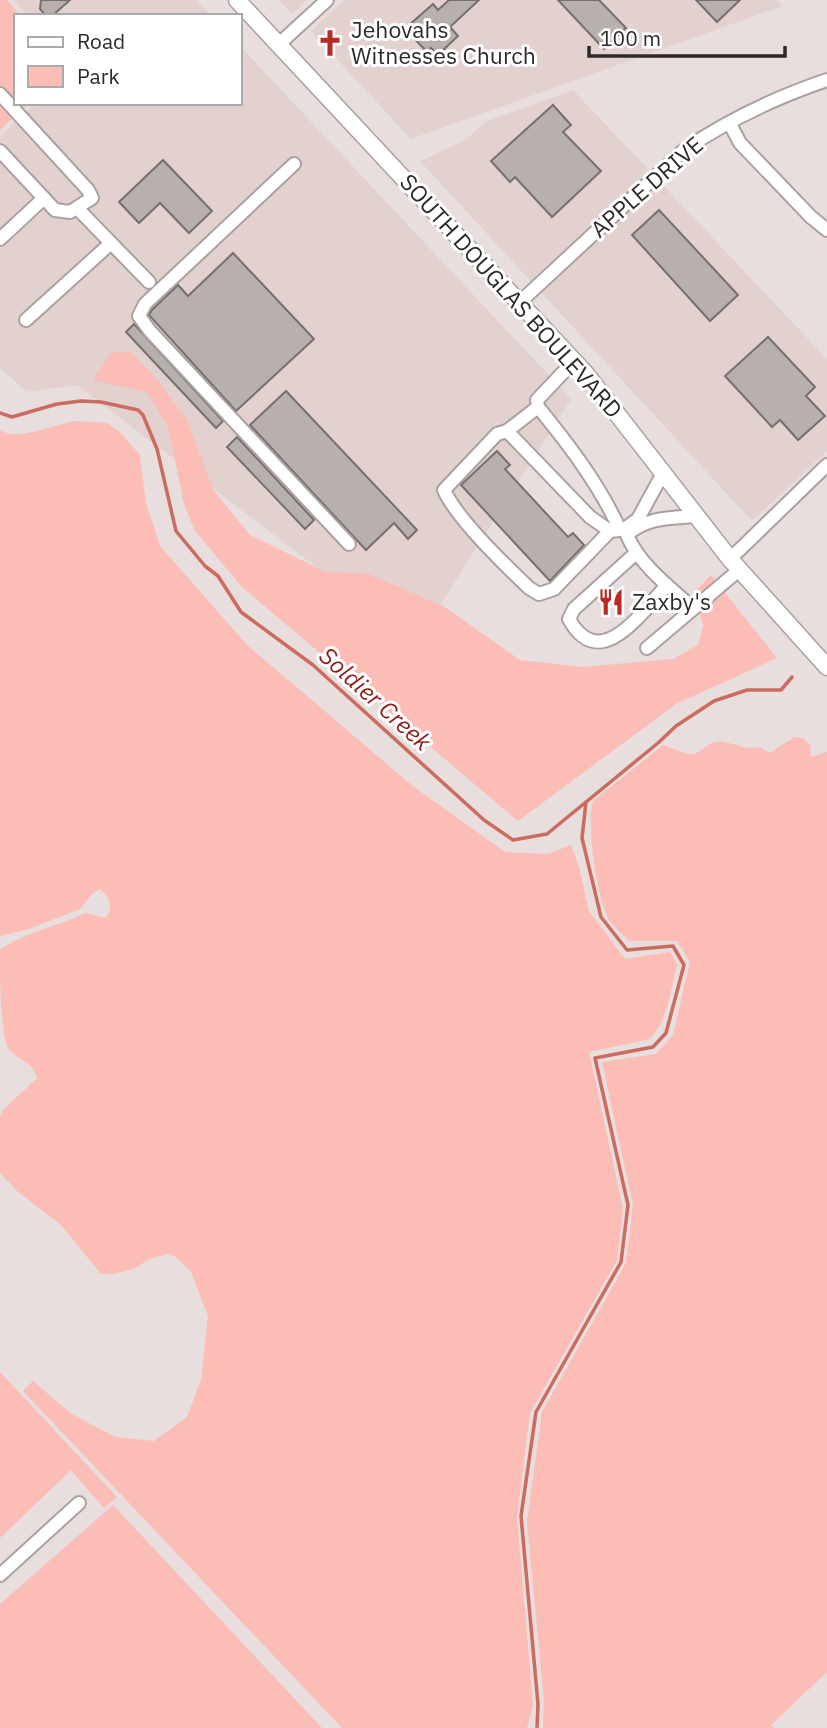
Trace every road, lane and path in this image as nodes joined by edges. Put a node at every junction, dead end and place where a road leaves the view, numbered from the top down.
1 (237, 0) edge
2 (327, 0) edge
3 (279, 44) junction
4 (827, 80) edge
5 (0, 94) edge
6 (730, 124) junction
7 (0, 151) edge
8 (295, 164) dead end
9 (44, 198) junction
10 (78, 208) junction
11 (827, 230) edge
12 (0, 239) edge
13 (111, 243) junction
14 (149, 282) dead end
15 (520, 302) junction
16 (26, 320) dead end
17 (574, 361) junction
18 (538, 407) junction
19 (507, 431) junction
20 (827, 465) edge
21 (663, 473) junction
22 (696, 516) junction
23 (637, 523) junction
24 (615, 530) junction
25 (349, 544) dead end
26 (636, 553) junction
27 (734, 565) junction
28 (667, 585) junction
29 (693, 608) junction
30 (647, 648) dead end
31 (827, 667) edge
32 (79, 1503) dead end
33 (0, 1575) edge

1 - 3 main road, SOUTH DOUGLAS BOULEVARD
2 - 3 street
3 - 15 main road, SOUTH DOUGLAS BOULEVARD
4 - 6 street, APPLE DRIVE
5 - 10 street
6 - 11 street
6 - 15 street, APPLE DRIVE
7 - 9 street
8 - 25 street
9 - 10 street
9 - 12 street
10 - 13 street
13 - 14 street
13 - 16 street
15 - 17 main road, SOUTH DOUGLAS BOULEVARD
17 - 18 street
17 - 21 main road, SOUTH DOUGLAS BOULEVARD
18 - 19 street
18 - 24 street
19 - 24 street
19 - 24 street
20 - 27 street
21 - 22 main road, SOUTH DOUGLAS BOULEVARD
21 - 23 street
22 - 23 street
22 - 27 main road, SOUTH DOUGLAS BOULEVARD
23 - 24 street
23 - 26 street
26 - 28 street
26 - 28 street
27 - 29 street
27 - 31 main road, SOUTH DOUGLAS BOULEVARD
28 - 29 street
29 - 30 street
32 - 33 street

